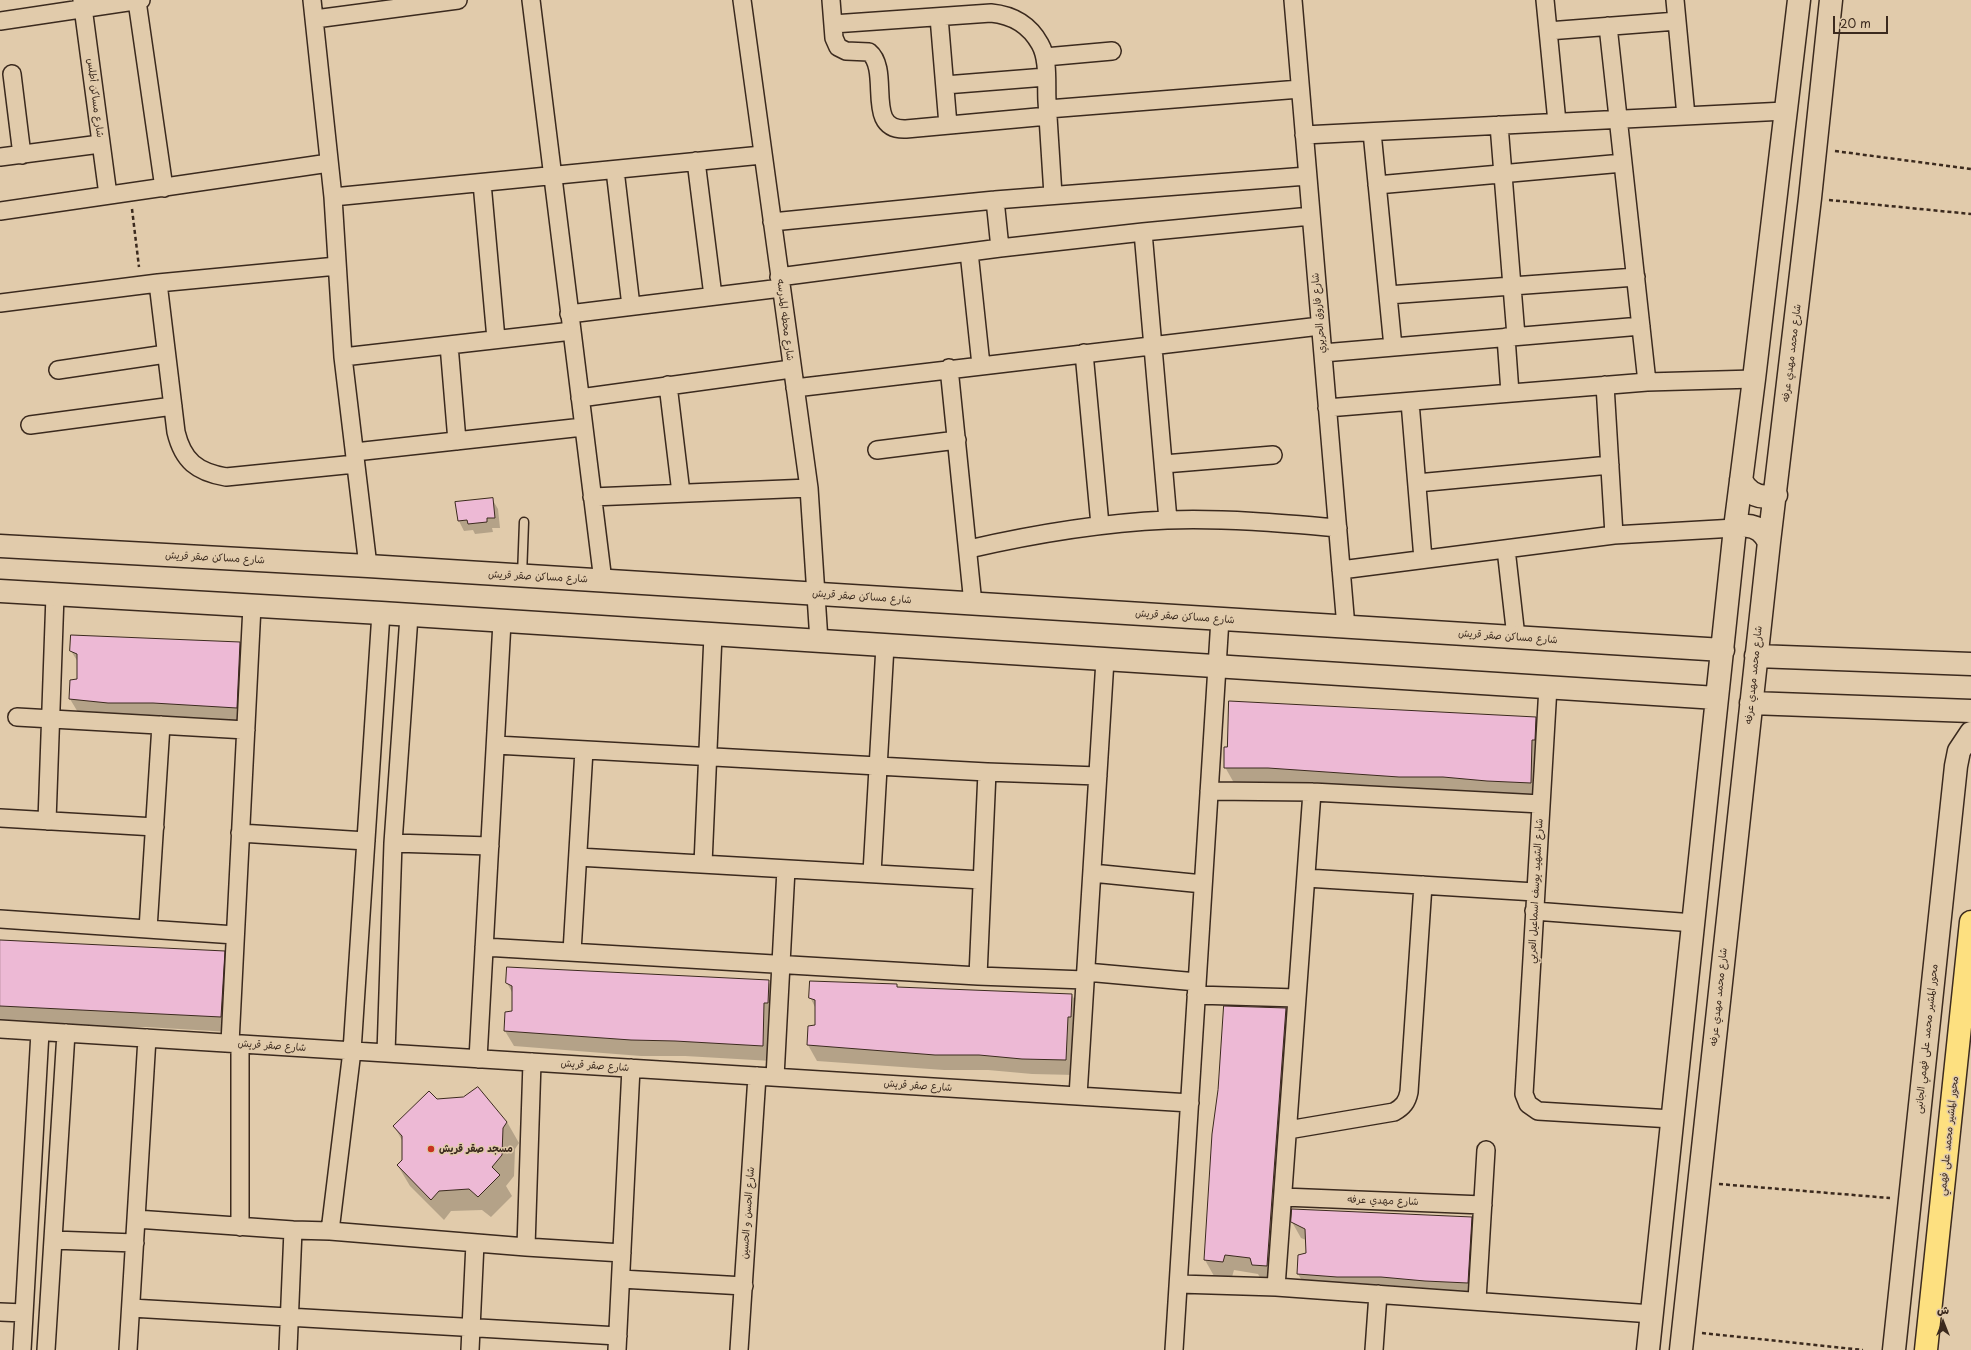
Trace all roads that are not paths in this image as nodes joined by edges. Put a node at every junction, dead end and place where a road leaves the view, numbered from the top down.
1 (139, 0) edge
2 (312, 0) edge
3 (458, 0) edge
4 (531, 0) edge
5 (742, 0) edge
6 (831, 0) edge
7 (1293, 0) edge
8 (1545, 0) edge
9 (1675, 0) edge
10 (1798, 0) edge
11 (1832, 0) edge
12 (83, 4) edge
13 (940, 16) junction
14 (315, 19) junction
15 (0, 21) edge
16 (1677, 21) junction
17 (833, 24) junction
18 (1608, 26) junction
19 (1548, 31) junction
20 (1112, 51) dead end
21 (1045, 57) junction
22 (12, 74) dead end
23 (1046, 77) junction
24 (945, 85) junction
25 (1300, 89) junction
26 (1785, 111) junction
27 (1048, 112) junction
28 (1686, 116) junction
29 (1618, 119) junction
30 (1558, 122) junction
31 (948, 125) junction
32 (1499, 125) junction
33 (1372, 132) junction
34 (1304, 135) junction
35 (100, 144) junction
36 (22, 154) junction
37 (762, 154) junction
38 (0, 157) edge
39 (696, 161) junction
40 (329, 163) junction
41 (1623, 163) junction
42 (615, 170) junction
43 (1503, 174) junction
44 (552, 176) junction
45 (1308, 176) junction
46 (482, 183) junction
47 (1377, 185) junction
48 (164, 188) junction
49 (108, 195) junction
50 (1053, 195) junction
51 (334, 197) junction
52 (995, 200) junction
53 (0, 211) edge
54 (1311, 216) junction
55 (772, 222) junction
56 (1143, 232) junction
57 (1000, 248) junction
58 (968, 252) junction
59 (337, 266) junction
60 (1636, 277) junction
61 (780, 282) junction
62 (149, 284) junction
63 (1512, 286) junction
64 (1388, 295) junction
65 (713, 296) junction
66 (0, 303) edge
67 (631, 306) junction
68 (569, 314) junction
69 (1320, 326) junction
70 (1641, 326) junction
71 (572, 330) junction
72 (1511, 337) junction
73 (496, 339) junction
74 (449, 345) junction
75 (1154, 345) junction
76 (1393, 347) junction
77 (1084, 353) junction
78 (1323, 353) junction
79 (166, 354) junction
80 (343, 356) junction
81 (981, 365) junction
82 (949, 368) junction
83 (792, 369) junction
84 (58, 370) dead end
85 (1754, 380) junction
86 (1647, 382) junction
87 (668, 385) junction
88 (1605, 385) junction
89 (795, 388) junction
90 (1510, 393) junction
91 (580, 398) junction
92 (1410, 402) junction
93 (173, 406) junction
94 (1327, 408) junction
95 (30, 425) dead end
96 (584, 427) junction
97 (957, 440) junction
98 (457, 441) junction
99 (877, 450) dead end
100 (1273, 455) dead end
101 (355, 458) junction
102 (1164, 464) junction
103 (1610, 465) junction
104 (1741, 480) junction
105 (1417, 483) junction
106 (809, 488) junction
107 (681, 493) junction
108 (1776, 495) junction
109 (592, 497) junction
110 (1168, 520) junction
111 (524, 522) dead end
112 (1100, 525) junction
113 (1338, 528) junction
114 (1735, 528) junction
115 (1614, 535) junction
116 (1769, 542) junction
117 (0, 546) edge
118 (969, 549) junction
119 (1506, 549) junction
120 (1423, 559) junction
121 (368, 566) junction
122 (1341, 570) junction
123 (522, 576) junction
124 (603, 581) junction
125 (0, 592) edge
126 (817, 594) junction
127 (56, 595) junction
128 (973, 604) junction
129 (252, 606) junction
130 (381, 613) junction
131 (409, 616) junction
132 (1220, 619) junction
133 (502, 622) junction
134 (1346, 627) junction
135 (713, 635) junction
136 (1516, 638) junction
137 (819, 642) junction
138 (885, 646) junction
139 (1723, 650) junction
140 (1756, 656) junction
141 (1105, 660) junction
142 (1971, 664) edge
143 (1217, 667) junction
144 (1548, 687) junction
145 (1717, 698) junction
146 (1751, 703) junction
147 (1971, 711) edge
148 (17, 717) dead end
149 (51, 719) junction
150 (161, 725) junction
151 (246, 730) junction
152 (1971, 733) edge
153 (496, 745) junction
154 (584, 750) junction
155 (707, 756) junction
156 (878, 766) junction
157 (987, 772) junction
158 (1098, 776) junction
159 (1209, 791) junction
160 (1312, 792) junction
161 (1541, 804) junction
162 (0, 818) edge
163 (47, 820) junction
164 (154, 827) junction
165 (240, 833) junction
166 (366, 841) junction
167 (393, 843) junction
168 (490, 846) junction
169 (578, 857) junction
170 (702, 864) junction
171 (786, 869) junction
172 (872, 874) junction
173 (1092, 874) junction
174 (1306, 878) junction
175 (982, 880) junction
176 (1203, 884) junction
177 (1423, 885) junction
178 (1535, 892) junction
179 (1534, 911) junction
180 (0, 919) edge
181 (1971, 922) edge
182 (1694, 923) junction
183 (148, 930) junction
184 (235, 935) junction
185 (484, 947) junction
186 (572, 952) junction
187 (781, 964) junction
188 (978, 976) junction
189 (1086, 976) junction
190 (1197, 989) junction
191 (1297, 998) junction
192 (0, 1029) edge
193 (40, 1032) junction
194 (66, 1033) junction
195 (147, 1038) junction
196 (235, 1044) junction
197 (352, 1051) junction
198 (386, 1053) junction
199 (478, 1059) junction
200 (532, 1062) junction
201 (631, 1068) junction
202 (757, 1076) junction
203 (775, 1077) junction
204 (1078, 1096) junction
205 (1190, 1103) junction
206 (1672, 1119) junction
207 (1288, 1130) junction
208 (1486, 1150) dead end
209 (1283, 1197) junction
210 (1483, 1205) junction
211 (136, 1219) junction
212 (240, 1227) junction
213 (293, 1230) junction
214 (330, 1231) junction
215 (53, 1240) junction
216 (475, 1243) junction
217 (135, 1244) junction
218 (526, 1247) junction
219 (622, 1253) junction
220 (620, 1279) junction
221 (1179, 1284) junction
222 (744, 1286) junction
223 (1276, 1287) junction
224 (1378, 1294) junction
225 (1477, 1300) junction
226 (131, 1308) junction
227 (0, 1312) edge
228 (24, 1313) junction
229 (1652, 1314) junction
230 (290, 1317) junction
231 (471, 1327) junction
232 (1682, 1340) edge
233 (617, 1343) edge
234 (22, 1350) edge
235 (46, 1350) edge
236 (128, 1350) edge
237 (288, 1350) edge
238 (470, 1350) edge
239 (739, 1350) edge
240 (1174, 1350) edge
241 (1374, 1350) edge
242 (1648, 1350) edge
243 (1894, 1350) edge
244 (1926, 1350) edge

1 - 12 street
1 - 48 street
2 - 14 street
3 - 14 street
4 - 44 street
5 - 37 street, شارع محطه المدرسه
6 - 17 street
7 - 25 street, شارع فاروق الحريري
8 - 19 street
9 - 16 street
10 - 26 street
11 - 108 street, شارع محمد مهدي عرفه
12 - 15 street
12 - 35 street, شارع مساكن أطلس
13 - 17 street
13 - 21 street
13 - 24 street
14 - 40 street
16 - 18 street
16 - 28 street
17 - 31 street
18 - 19 street
18 - 29 street
19 - 30 street
20 - 21 street
21 - 23 street
22 - 36 street
23 - 24 street
23 - 27 street
24 - 31 street
25 - 27 street
25 - 34 street, شارع فاروق الحريري
26 - 28 street
26 - 85 street
27 - 31 street
27 - 50 street
28 - 29 street
29 - 30 street
29 - 41 street
30 - 32 street
32 - 33 street
32 - 43 street
33 - 34 street
33 - 47 street
34 - 45 street, شارع فاروق الحريري
35 - 36 street
35 - 49 street, شارع مساكن أطلس
36 - 38 street
37 - 39 street
37 - 55 street, شارع محطه المدرسه
39 - 42 street
39 - 65 street
40 - 48 street
40 - 51 street
41 - 43 street
41 - 60 street
42 - 44 street
42 - 67 street
43 - 47 street
43 - 63 street
44 - 46 street
44 - 68 street
45 - 50 street
45 - 54 street, شارع فاروق الحريري
46 - 51 street
46 - 73 street
47 - 64 street
48 - 49 street
49 - 53 street
50 - 52 street
51 - 59 street
52 - 55 street
52 - 57 street
54 - 56 street
54 - 69 street, شارع فاروق الحريري
55 - 61 street, شارع محطه المدرسه
56 - 57 street
56 - 75 street
57 - 58 street
58 - 61 street
58 - 81 street
59 - 62 street
59 - 80 street
60 - 63 street
60 - 70 street
61 - 65 street
61 - 83 street, شارع محطه المدرسه
62 - 66 street
62 - 79 street
63 - 64 street
63 - 72 street
64 - 76 street
65 - 67 street
67 - 68 street
68 - 71 street
69 - 75 street
69 - 78 street, شارع فاروق الحريري
70 - 72 street
70 - 86 street
71 - 73 street
71 - 91 street
72 - 76 street
72 - 90 street
73 - 74 street
74 - 80 street
74 - 98 street
75 - 77 street
75 - 102 street
76 - 78 street
77 - 81 street
77 - 112 street
78 - 94 street, شارع فاروق الحريري
79 - 84 street
79 - 93 street
80 - 101 street
81 - 82 street
82 - 89 street
82 - 97 street
83 - 87 street
83 - 89 street, شارع محطه المدرسه
85 - 86 street
85 - 104 street
86 - 88 street
87 - 91 street
87 - 107 street
88 - 90 street
88 - 103 street
89 - 106 street, شارع محطه المدرسه
90 - 92 street
91 - 96 street
92 - 94 street
92 - 105 street
93 - 95 street
93 - 101 street
94 - 113 street, شارع فاروق الحريري
96 - 98 street
96 - 109 street
97 - 99 street
97 - 118 street
98 - 101 street
100 - 102 street
101 - 121 street
102 - 110 street
103 - 105 street
103 - 115 street
104 - 108 street
104 - 114 street
105 - 120 street
106 - 107 street
106 - 126 street, شارع محطه المدرسه
107 - 109 street
108 - 116 street, شارع محمد مهدي عرفه
109 - 124 street
110 - 112 street
110 - 113 street
111 - 123 lane
112 - 118 street
113 - 122 street, شارع فاروق الحريري
114 - 115 street
114 - 116 street
114 - 139 street
115 - 119 street
116 - 140 street, شارع محمد مهدي عرفه
117 - 121 street, شارع مساكن صقر قريش
118 - 128 street
119 - 120 street
119 - 136 street
120 - 122 street
121 - 123 street, شارع مساكن صقر قريش
122 - 134 street, شارع فاروق الحريري
123 - 124 street, شارع مساكن صقر قريش
124 - 126 street, شارع مساكن صقر قريش
125 - 127 street
126 - 128 street, شارع مساكن صقر قريش
126 - 137 street, شارع محطه المدرسه
127 - 129 street
127 - 149 street
128 - 132 street, شارع مساكن صقر قريش
129 - 130 street
129 - 151 street
130 - 131 street
130 - 166 street
131 - 133 street
131 - 167 street
132 - 134 street, شارع مساكن صقر قريش
132 - 143 street
133 - 135 street
133 - 153 street
134 - 136 street, شارع مساكن صقر قريش
135 - 137 street
135 - 155 street
136 - 139 street, شارع مساكن صقر قريش
137 - 138 street
138 - 141 street
138 - 156 street
139 - 145 street
140 - 142 street
140 - 146 street, شارع محمد مهدي عرفه
141 - 143 street
141 - 158 street
143 - 144 street
143 - 159 street
144 - 145 street
144 - 161 street, شارع الشهيد يوسف اسماعيل العربي
145 - 182 street
146 - 147 street
146 - 232 street, شارع محمد مهدي عرفه
148 - 149 street
149 - 150 street
149 - 163 street
150 - 151 street
150 - 164 street
151 - 165 street
152 - 243 street, محور المشير محمد على فهمي الجانبى
153 - 154 street
153 - 168 street
154 - 155 street
154 - 169 street
155 - 156 street
155 - 170 street
156 - 157 street
156 - 172 street
157 - 158 street
157 - 175 street
158 - 173 street
159 - 160 street
159 - 176 street
160 - 161 street
160 - 174 street
161 - 178 street, شارع الشهيد يوسف اسماعيل العربي
162 - 163 street
163 - 164 street
164 - 183 street
165 - 166 street
165 - 184 street
166 - 197 street
167 - 168 street
167 - 198 street
168 - 185 street
169 - 170 street
169 - 186 street
170 - 171 street
171 - 172 street
171 - 187 street
172 - 175 street
173 - 176 street
173 - 189 street
174 - 177 street
174 - 191 street
175 - 188 street
176 - 190 street
177 - 178 street
177 - 207 street
178 - 179 street, شارع الشهيد يوسف اسماعيل العربي
179 - 182 street
179 - 206 street, شارع الشهيد يوسف اسماعيل العربي
180 - 183 street
181 - 244 main road, محور المشير محمد على فهمي
182 - 206 street
183 - 184 street
184 - 196 street
185 - 186 street
185 - 199 street
186 - 187 street
187 - 188 street
187 - 203 street
188 - 189 street
189 - 190 street
189 - 204 street
190 - 191 street
190 - 205 street
191 - 207 street
192 - 193 street, شارع صقر قريش
193 - 194 street, شارع صقر قريش
193 - 228 street
194 - 195 street, شارع صقر قريش
194 - 215 street
195 - 196 street, شارع صقر قريش
195 - 211 street
196 - 197 street, شارع صقر قريش
196 - 212 street
197 - 198 street, شارع صقر قريش
197 - 214 street
198 - 199 street, شارع صقر قريش
199 - 200 street, شارع صقر قريش
200 - 201 street, شارع صقر قريش
200 - 218 street
201 - 202 street, شارع صقر قريش
201 - 219 street
202 - 203 street, شارع صقر قريش
202 - 222 street, شارع الحسن و الحسين
203 - 204 street, شارع صقر قريش
204 - 205 street, شارع صقر قريش
205 - 221 street
206 - 229 street
207 - 209 street
208 - 210 street
209 - 210 street, شارع مهدي عرفه
209 - 223 street
210 - 225 street
211 - 212 street
211 - 217 street
212 - 213 street
213 - 214 street
213 - 230 street
214 - 216 street
215 - 217 street
215 - 235 street
216 - 218 street
216 - 231 street
217 - 226 street
218 - 219 street
219 - 220 street
220 - 222 street
220 - 233 street
221 - 223 street
221 - 240 street
222 - 239 street, شارع الحسن و الحسين
223 - 224 street
224 - 225 street
224 - 241 street
225 - 229 street
226 - 230 street
226 - 236 street
227 - 228 street
228 - 234 street
229 - 242 street
230 - 231 street
230 - 237 street
231 - 233 street
231 - 238 street

